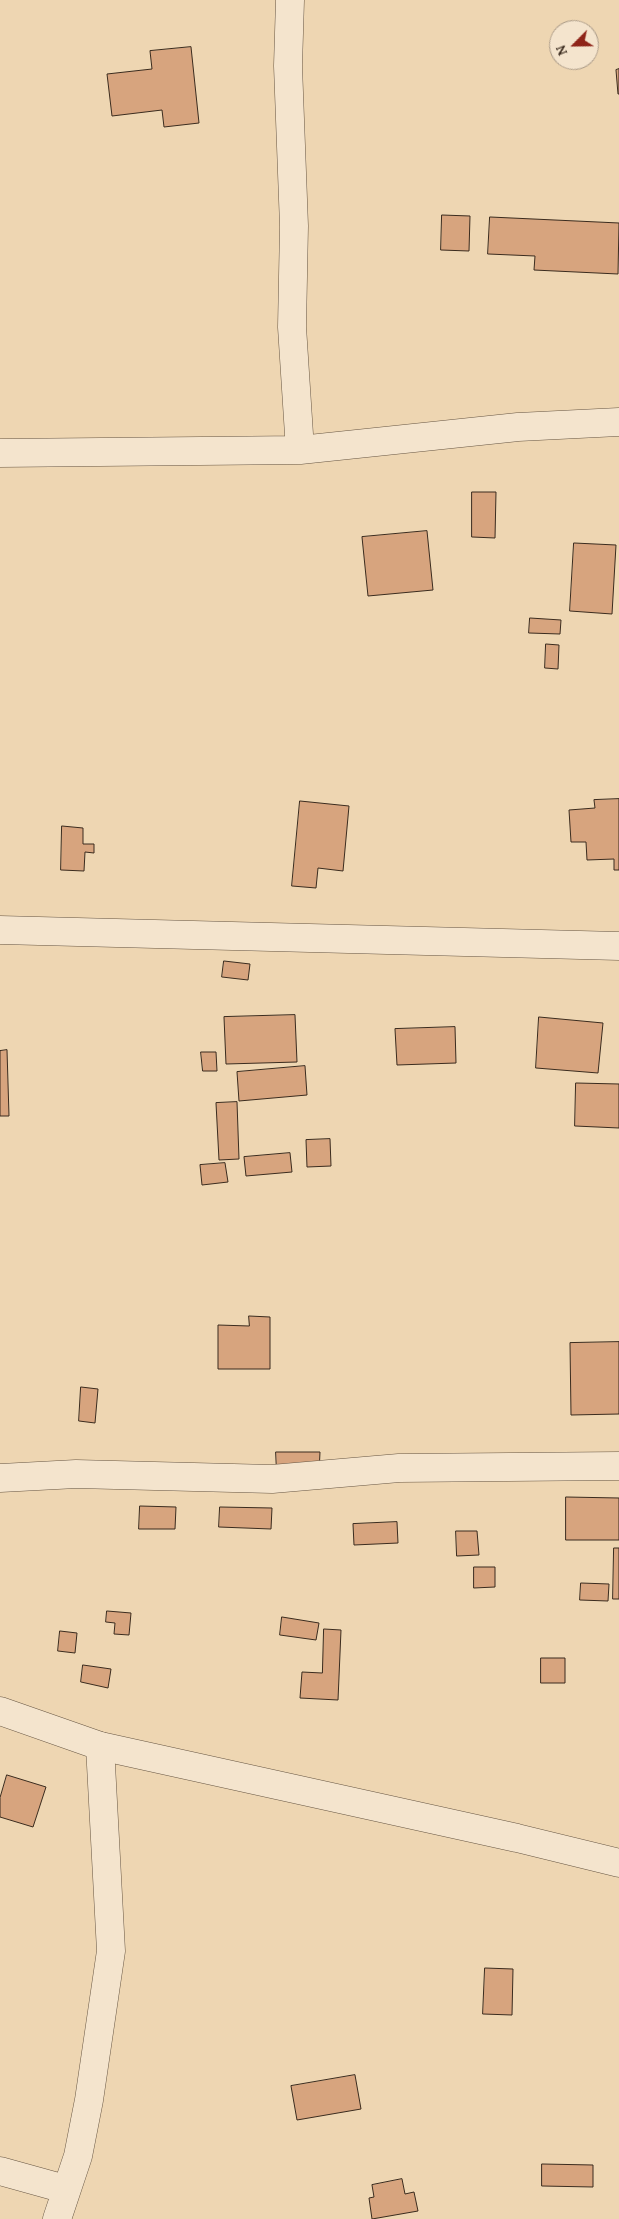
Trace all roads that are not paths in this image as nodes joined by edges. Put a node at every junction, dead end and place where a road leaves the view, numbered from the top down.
1 (290, 0) edge
2 (619, 422) edge
3 (300, 450) junction
4 (0, 453) edge
5 (0, 930) edge
6 (619, 946) edge
7 (619, 1466) edge
8 (0, 1478) edge
9 (0, 1711) edge
10 (100, 1746) junction
11 (619, 1863) edge
12 (0, 2171) edge
13 (66, 2189) junction
14 (57, 2219) edge

1 - 3 street
2 - 3 street
3 - 4 street
5 - 6 street
7 - 8 street
9 - 10 street
10 - 11 street
10 - 13 street
12 - 13 street
13 - 14 street

